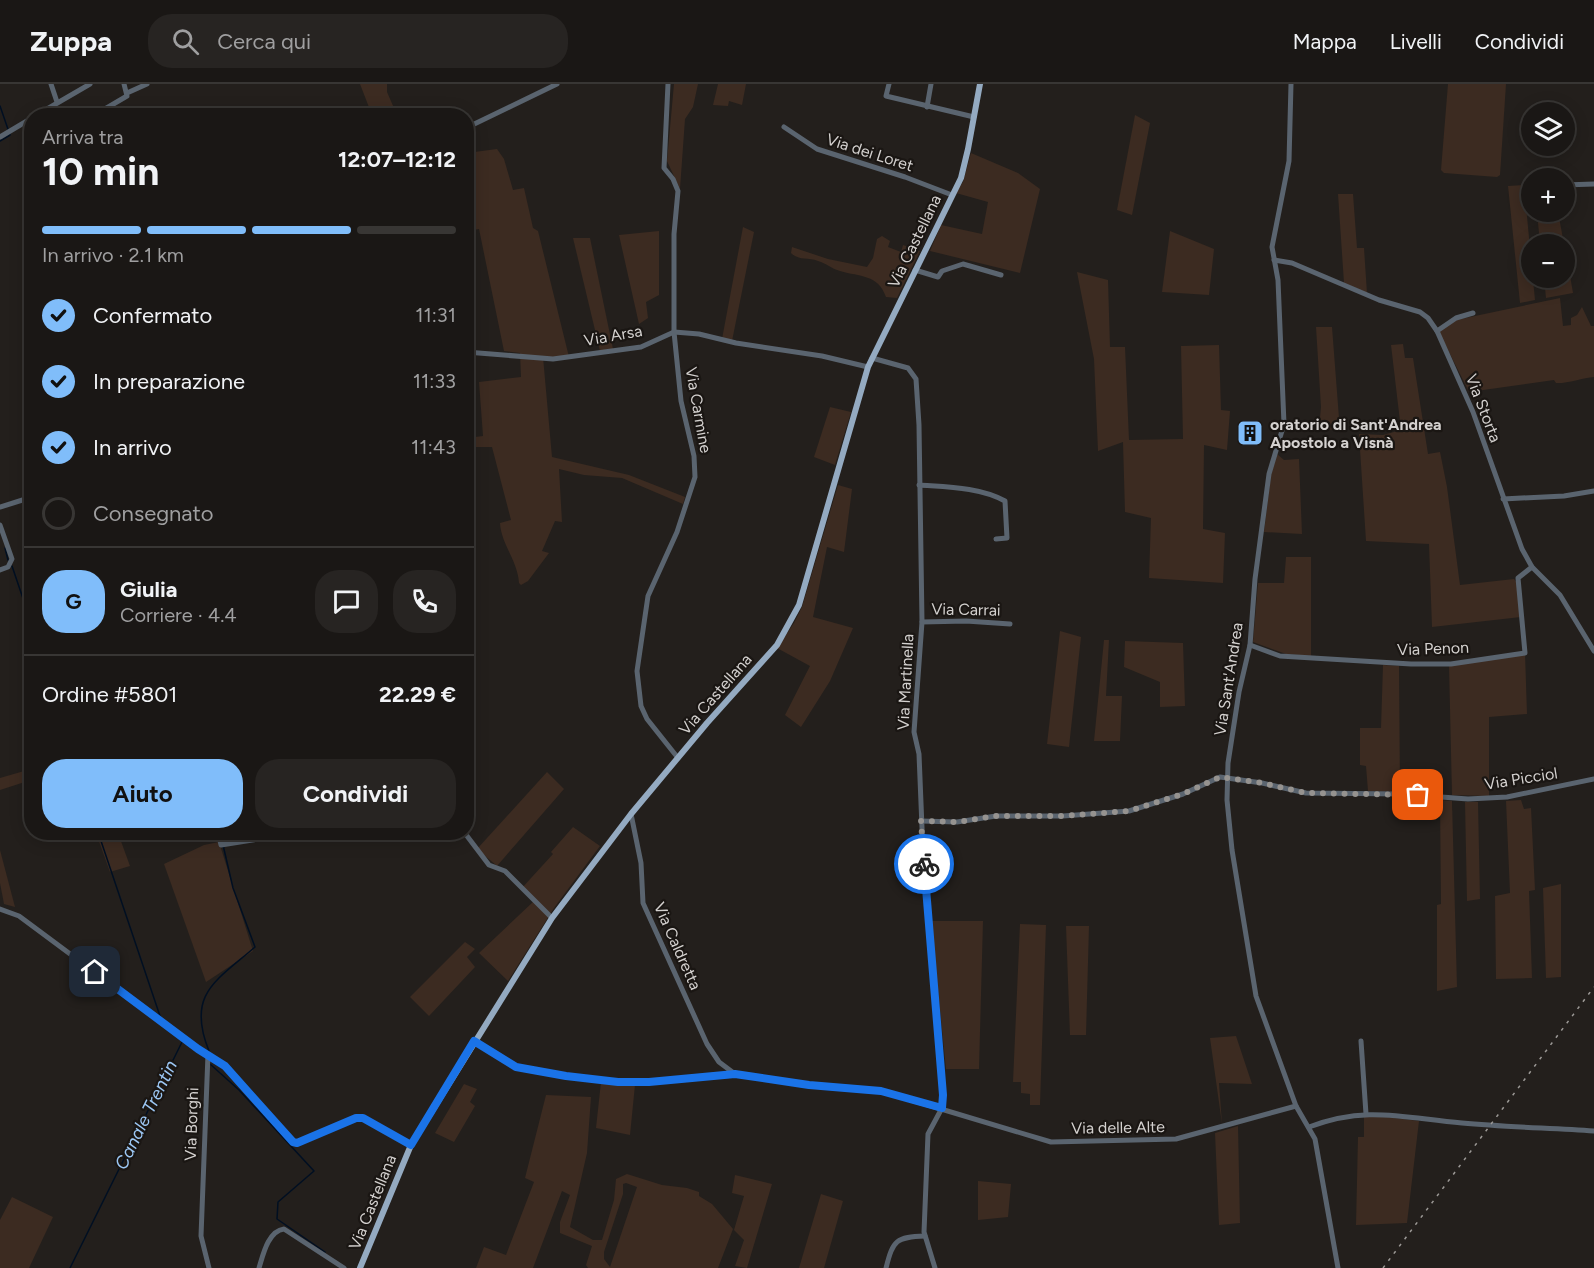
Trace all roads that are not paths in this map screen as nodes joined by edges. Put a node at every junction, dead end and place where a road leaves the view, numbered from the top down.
1 (51, 84) edge
2 (90, 84) edge
3 (124, 84) edge
4 (147, 84) edge
5 (557, 84) edge
6 (668, 84) edge
7 (888, 84) edge
8 (931, 84) edge
9 (980, 84) edge
10 (1291, 84) edge
11 (127, 93) junction
12 (57, 102) junction
13 (49, 107) edge
14 (927, 107) junction
15 (108, 108) edge
16 (974, 117) junction
17 (24, 122) edge
18 (474, 124) edge
19 (784, 127) dead end
20 (0, 137) edge
21 (1594, 184) edge
22 (1575, 185) edge
23 (952, 195) junction
24 (1274, 260) junction
25 (915, 270) junction
26 (1001, 275) dead end
27 (1473, 313) dead end
28 (1437, 331) junction
29 (674, 332) junction
30 (474, 353) edge
31 (872, 358) junction
32 (868, 367) junction
33 (919, 485) junction
34 (1594, 491) edge
35 (1503, 499) junction
36 (24, 500) edge
37 (0, 507) edge
38 (0, 525) edge
39 (996, 538) dead end
40 (1532, 567) junction
41 (0, 570) edge
42 (922, 622) junction
43 (1010, 624) dead end
44 (1250, 645) junction
45 (1594, 651) edge
46 (678, 758) junction
47 (1227, 777) junction
48 (1594, 779) edge
49 (631, 814) junction
50 (921, 821) junction
51 (220, 840) edge
52 (252, 840) edge
53 (470, 840) edge
54 (0, 909) edge
55 (552, 918) junction
56 (474, 1041) junction
57 (1360, 1041) dead end
58 (208, 1054) junction
59 (735, 1074) junction
60 (1296, 1106) junction
61 (942, 1108) junction
62 (1366, 1114) junction
63 (1309, 1127) junction
64 (1594, 1131) edge
65 (411, 1145) junction
66 (925, 1236) junction
67 (209, 1268) edge
68 (259, 1268) edge
69 (344, 1268) edge
70 (360, 1268) edge
71 (886, 1268) edge
72 (935, 1268) edge
73 (1338, 1268) edge

1 - 12 street
2 - 12 street
3 - 11 street
4 - 11 street
5 - 18 street
6 - 29 street, Via Carmine
7 - 14 street
8 - 14 street
9 - 16 main road, Via Castellana
10 - 24 street, Via Sant'Andrea
11 - 15 street
12 - 13 street
14 - 16 street
16 - 23 main road, Via Castellana
17 - 20 street
19 - 23 street, Via dei Loret
21 - 22 street
23 - 25 main road, Via Castellana
24 - 28 street, Via Storta
24 - 44 street, Via Sant'Andrea
25 - 26 street
25 - 31 main road, Via Castellana
27 - 28 street
28 - 35 street, Via Storta
29 - 30 street, Via Arsa
29 - 32 street, Via Arsa
29 - 46 street, Via Carmine
31 - 32 main road, Via Castellana
31 - 33 street, Via Martinella
32 - 46 main road, Via Castellana
33 - 39 street
33 - 42 street, Via Martinella
34 - 35 street
35 - 40 street, Via Storta
36 - 37 street
38 - 41 street
40 - 44 street, Via Penon
40 - 45 street, Via Storta
42 - 43 street, Via Carrai
42 - 50 street, Via Martinella
44 - 47 street, Via Sant'Andrea
46 - 49 main road, Via Castellana
47 - 48 street, Via Picciol
47 - 50 street, Via Picciol
47 - 60 street, Via Sant'Andrea
49 - 55 main road, Via Castellana
49 - 59 street, Via Caldretta
50 - 61 street, Via Martinella
51 - 52 street
53 - 55 street
54 - 58 street
55 - 56 main road, Via Castellana
56 - 59 street, Via delle Alte
56 - 65 main road, Via Castellana
57 - 62 street
58 - 65 street
58 - 67 street, Via Borghi
59 - 61 street, Via delle Alte
60 - 61 street, Via delle Alte
60 - 63 street, Via Sant'Andrea
61 - 66 street
62 - 63 street
62 - 64 street
63 - 73 street, Via Sant'Andrea
65 - 70 main road, Via Castellana
66 - 71 street
66 - 72 street
68 - 69 street

